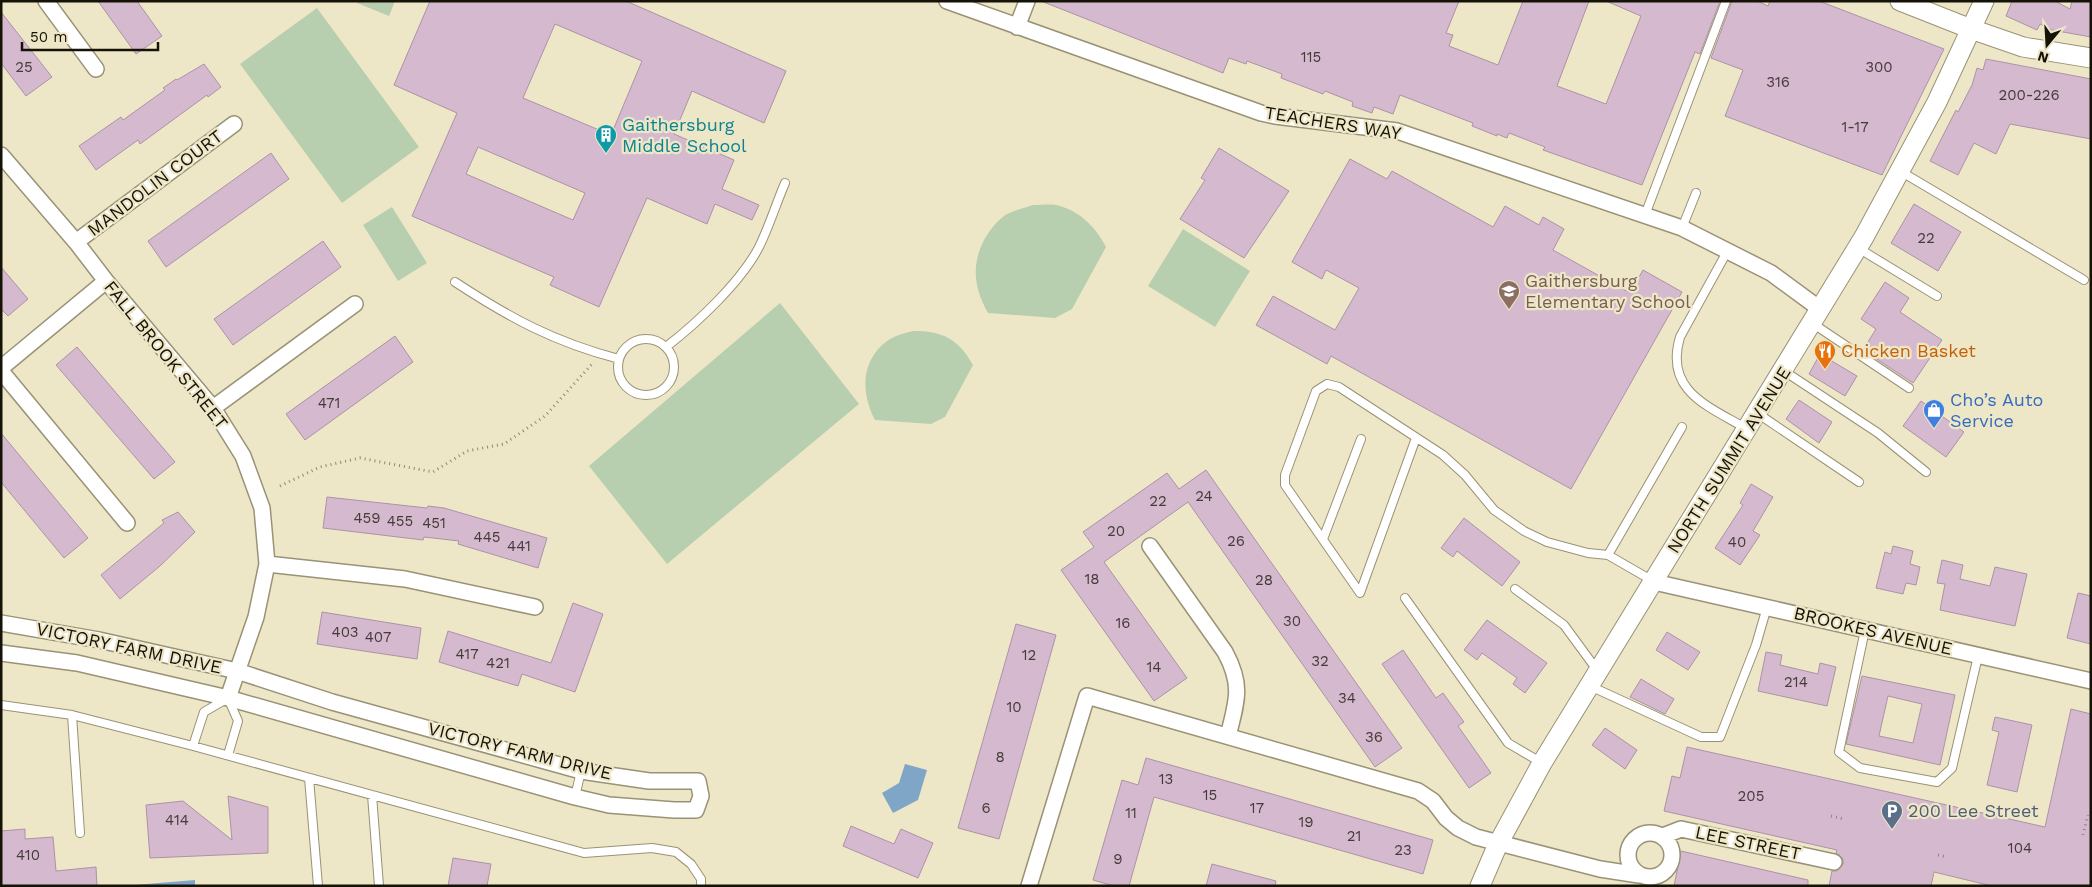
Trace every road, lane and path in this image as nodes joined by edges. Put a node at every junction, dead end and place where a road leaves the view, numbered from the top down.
1 (46, 1) edge
2 (947, 1) edge
3 (1027, 1) edge
4 (1726, 1) edge
5 (1900, 1) edge
6 (1984, 1) edge
7 (1017, 27) junction
8 (1970, 29) junction
9 (2091, 58) edge
10 (96, 69) dead end
11 (234, 124) dead end
12 (1, 155) edge
13 (1900, 171) junction
14 (785, 183) dead end
15 (1696, 192) dead end
16 (1645, 215) junction
17 (1682, 228) junction
18 (76, 242) junction
19 (1858, 248) junction
20 (1728, 250) junction
21 (2084, 280) dead end
22 (106, 281) junction
23 (455, 282) dead end
24 (1938, 296) dead end
25 (355, 304) dead end
26 (1816, 316) junction
27 (666, 347) junction
28 (602, 354) junction
29 (619, 358) junction
30 (1, 369) edge
31 (1784, 371) junction
32 (1909, 388) dead end
33 (213, 408) junction
34 (1752, 421) junction
35 (1682, 427) dead end
36 (1416, 438) junction
37 (1361, 439) dead end
38 (1926, 472) dead end
39 (1858, 482) dead end
40 (280, 486) dead end
41 (127, 522) dead end
42 (1323, 539) junction
43 (1150, 546) dead end
44 (1608, 555) junction
45 (266, 564) junction
46 (1654, 582) junction
47 (1515, 589) dead end
48 (1405, 598) dead end
49 (536, 606) dead end
50 (1767, 608) junction
51 (1, 623) edge
52 (1865, 630) junction
53 (1, 653) edge
54 (1978, 656) junction
55 (237, 671) junction
56 (1594, 679) junction
57 (2091, 681) edge
58 (228, 698) junction
59 (1, 705) edge
60 (72, 715) junction
61 (1228, 736) junction
62 (193, 746) junction
63 (228, 755) junction
64 (1542, 762) junction
65 (581, 771) junction
66 (309, 778) junction
67 (372, 795) junction
68 (575, 798) junction
69 (2088, 815) dead end
70 (1831, 816) dead end
71 (1844, 819) dead end
72 (80, 833) dead end
73 (2083, 835) dead end
74 (1663, 836) junction
75 (1498, 844) junction
76 (1938, 855) dead end
77 (1947, 857) dead end
78 (1834, 862) dead end
79 (1639, 875) junction
80 (318, 886) edge
81 (379, 886) edge
82 (701, 886) edge
83 (1029, 886) edge
84 (1480, 886) edge

1 - 10 street
2 - 7 street, TEACHERS WAY
3 - 7 street
4 - 16 lane
5 - 8 street
6 - 8 street, NORTH SUMMIT AVENUE
7 - 16 street, TEACHERS WAY
8 - 9 street
8 - 13 street, NORTH SUMMIT AVENUE
11 - 18 street, MANDOLIN COURT
12 - 18 street, FALL BROOK STREET
13 - 19 street, NORTH SUMMIT AVENUE
13 - 21 lane
14 - 27 lane
15 - 17 lane
16 - 17 street, TEACHERS WAY
17 - 20 street, TEACHERS WAY
18 - 22 street, FALL BROOK STREET
19 - 24 lane
19 - 26 street, NORTH SUMMIT AVENUE
20 - 26 street, TEACHERS WAY
20 - 34 lane
22 - 30 street
22 - 33 street, FALL BROOK STREET
23 - 28 lane
25 - 33 street
26 - 31 street, NORTH SUMMIT AVENUE
26 - 32 lane
27 - 29 lane
27 - 29 lane
28 - 29 lane
28 - 40 path
30 - 41 street
31 - 34 street, NORTH SUMMIT AVENUE
31 - 38 lane
33 - 45 street, FALL BROOK STREET
34 - 39 lane
34 - 46 street, NORTH SUMMIT AVENUE
35 - 44 lane
36 - 42 lane
36 - 42 lane
36 - 44 lane
37 - 42 lane
43 - 61 street
44 - 46 lane
45 - 49 street
45 - 55 street, FALL BROOK STREET
46 - 50 street, BROOKES AVENUE
46 - 56 street, NORTH SUMMIT AVENUE
47 - 56 lane
48 - 64 lane
50 - 52 street, BROOKES AVENUE
50 - 56 lane
51 - 55 street, VICTORY FARM DRIVE
52 - 54 street, BROOKES AVENUE
52 - 54 lane
53 - 58 street, VICTORY FARM DRIVE
54 - 57 street, BROOKES AVENUE
55 - 58 street, FALL BROOK STREET
55 - 65 street, VICTORY FARM DRIVE
56 - 64 street, NORTH SUMMIT AVENUE
58 - 62 lane
58 - 63 lane
58 - 68 street, VICTORY FARM DRIVE
59 - 60 lane
60 - 62 lane
60 - 72 lane
61 - 75 street, LEE STREET
61 - 83 street, LEE STREET
62 - 63 lane
63 - 66 lane
64 - 75 street, NORTH SUMMIT AVENUE
65 - 68 lane
65 - 68 street, VICTORY FARM DRIVE
66 - 67 lane
66 - 80 lane
67 - 81 lane
67 - 82 lane
69 - 73 path
70 - 71 path
74 - 78 street, LEE STREET
74 - 79 street, LEE STREET
74 - 79 street, LEE STREET
75 - 79 street, LEE STREET
75 - 84 street, NORTH SUMMIT AVENUE
76 - 77 path

